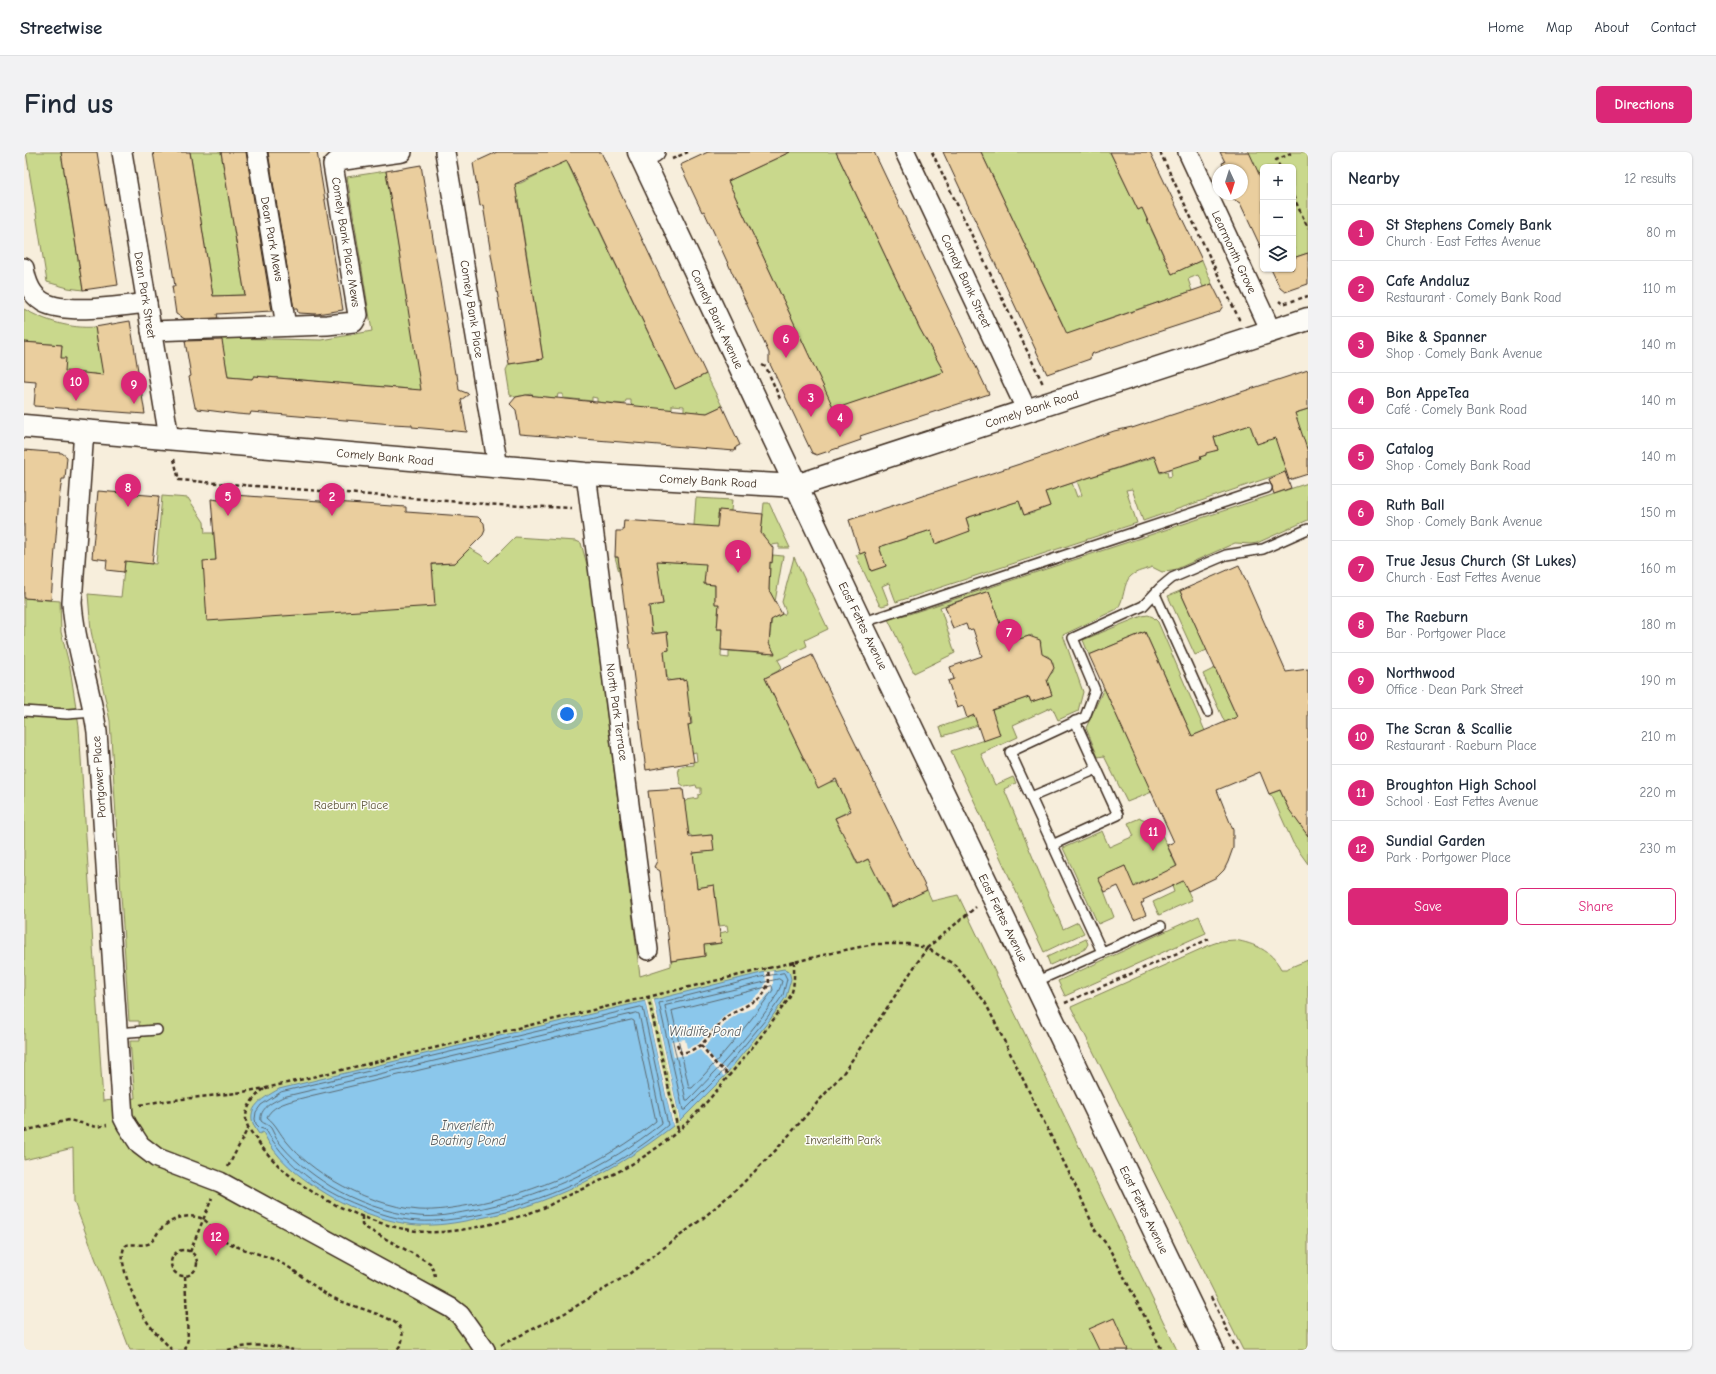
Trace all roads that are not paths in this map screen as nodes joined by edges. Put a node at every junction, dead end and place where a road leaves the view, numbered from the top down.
1 (122, 152) edge
2 (257, 152) edge
3 (402, 152) edge
4 (445, 152) edge
5 (905, 152) edge
6 (1188, 152) edge
7 (376, 154) edge
8 (652, 156) edge
9 (24, 268) edge
10 (146, 303) junction
11 (1308, 319) edge
12 (286, 326) junction
13 (151, 331) junction
14 (1271, 331) junction
15 (1028, 411) junction
16 (24, 426) edge
17 (84, 430) junction
18 (169, 438) junction
19 (498, 467) junction
20 (586, 474) junction
21 (796, 486) junction
22 (1267, 488) dead end
23 (1308, 530) edge
24 (1156, 594) junction
25 (861, 623) junction
26 (24, 711) edge
27 (94, 712) junction
28 (1208, 712) dead end
29 (1075, 721) junction
30 (1096, 769) junction
31 (1031, 797) junction
32 (1052, 845) junction
33 (1161, 926) dead end
34 (648, 950) dead end
35 (1102, 952) junction
36 (1035, 982) junction
37 (157, 1030) dead end
38 (116, 1033) junction
39 (492, 1348) edge
40 (1212, 1350) edge

1 - 10 street, Dean Park Street
2 - 12 street, Dean Park Mews
3 - 7 street
4 - 19 street, Comely Bank Place
5 - 15 street, Comely Bank Street
6 - 14 street, Learmonth Grove
7 - 12 street, Comely Bank Place Mews
8 - 21 street, Comely Bank Avenue
9 - 10 street
10 - 13 street, Dean Park Street
11 - 14 street, Comely Bank Road
12 - 13 street
13 - 18 street, Dean Park Street
14 - 15 street, Comely Bank Road
15 - 21 street, Comely Bank Road
16 - 17 street
17 - 18 street, Comely Bank Road
17 - 27 street, Portgower Place
18 - 19 street, Comely Bank Road
19 - 20 street, Comely Bank Road
20 - 21 street, Comely Bank Road
20 - 34 street, North Park Terrace
21 - 25 street, East Fettes Avenue
22 - 25 lane
23 - 24 lane
24 - 28 lane
24 - 29 lane
25 - 36 street, East Fettes Avenue
26 - 27 lane
27 - 38 street, Portgower Place
29 - 30 lane
29 - 31 lane
30 - 31 lane
30 - 32 lane
31 - 32 lane
32 - 35 lane
33 - 35 lane
35 - 36 lane
36 - 40 street, East Fettes Avenue
37 - 38 lane
38 - 39 street, Portgower Place

